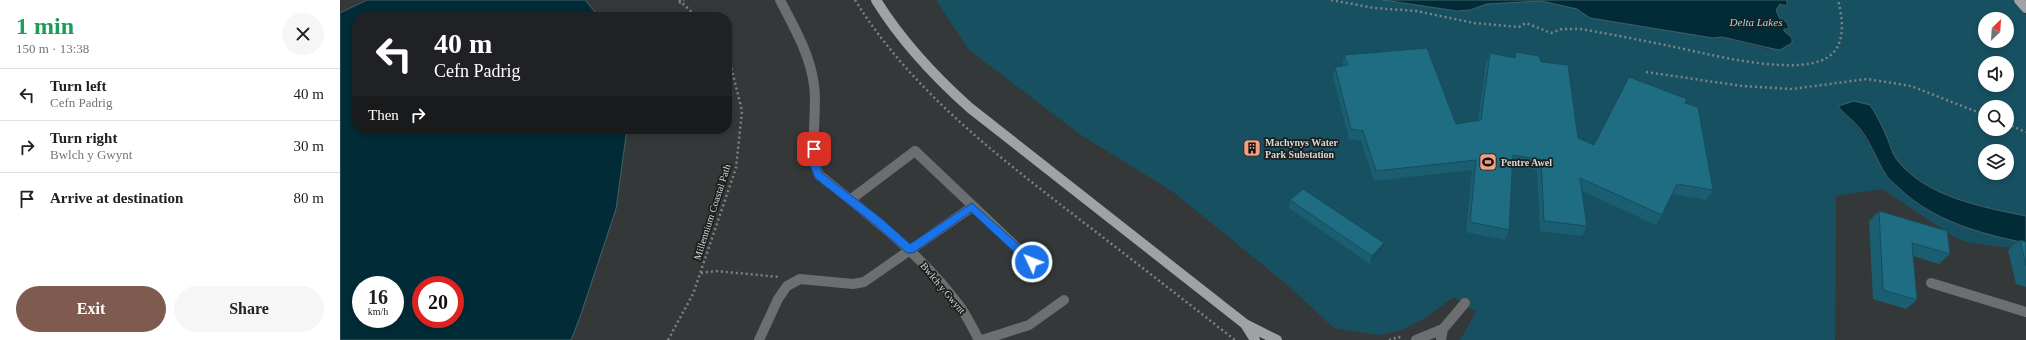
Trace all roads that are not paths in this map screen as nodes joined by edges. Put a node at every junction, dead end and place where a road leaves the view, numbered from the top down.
1 (780, 0) edge
2 (876, 0) edge
3 (2019, 0) edge
4 (2026, 8) edge
5 (850, 200) junction
6 (972, 207) junction
7 (910, 250) junction
8 (1032, 262) dead end
9 (1931, 283) dead end
10 (1064, 300) dead end
11 (1465, 303) dead end
12 (2026, 312) edge
13 (1245, 324) junction
14 (1442, 335) edge
15 (759, 340) edge
16 (980, 340) edge
17 (1255, 340) edge
18 (1277, 340) edge
19 (1416, 340) edge

1 - 5 street, Bwlch y Gwynt
2 - 13 main road
3 - 4 main road
5 - 6 street
5 - 7 street, Bwlch y Gwynt
6 - 7 street
6 - 8 street
7 - 15 street
7 - 16 street, Bwlch y Gwynt
9 - 12 street
10 - 16 street
11 - 14 street
13 - 17 main road
13 - 18 main road
14 - 19 street

